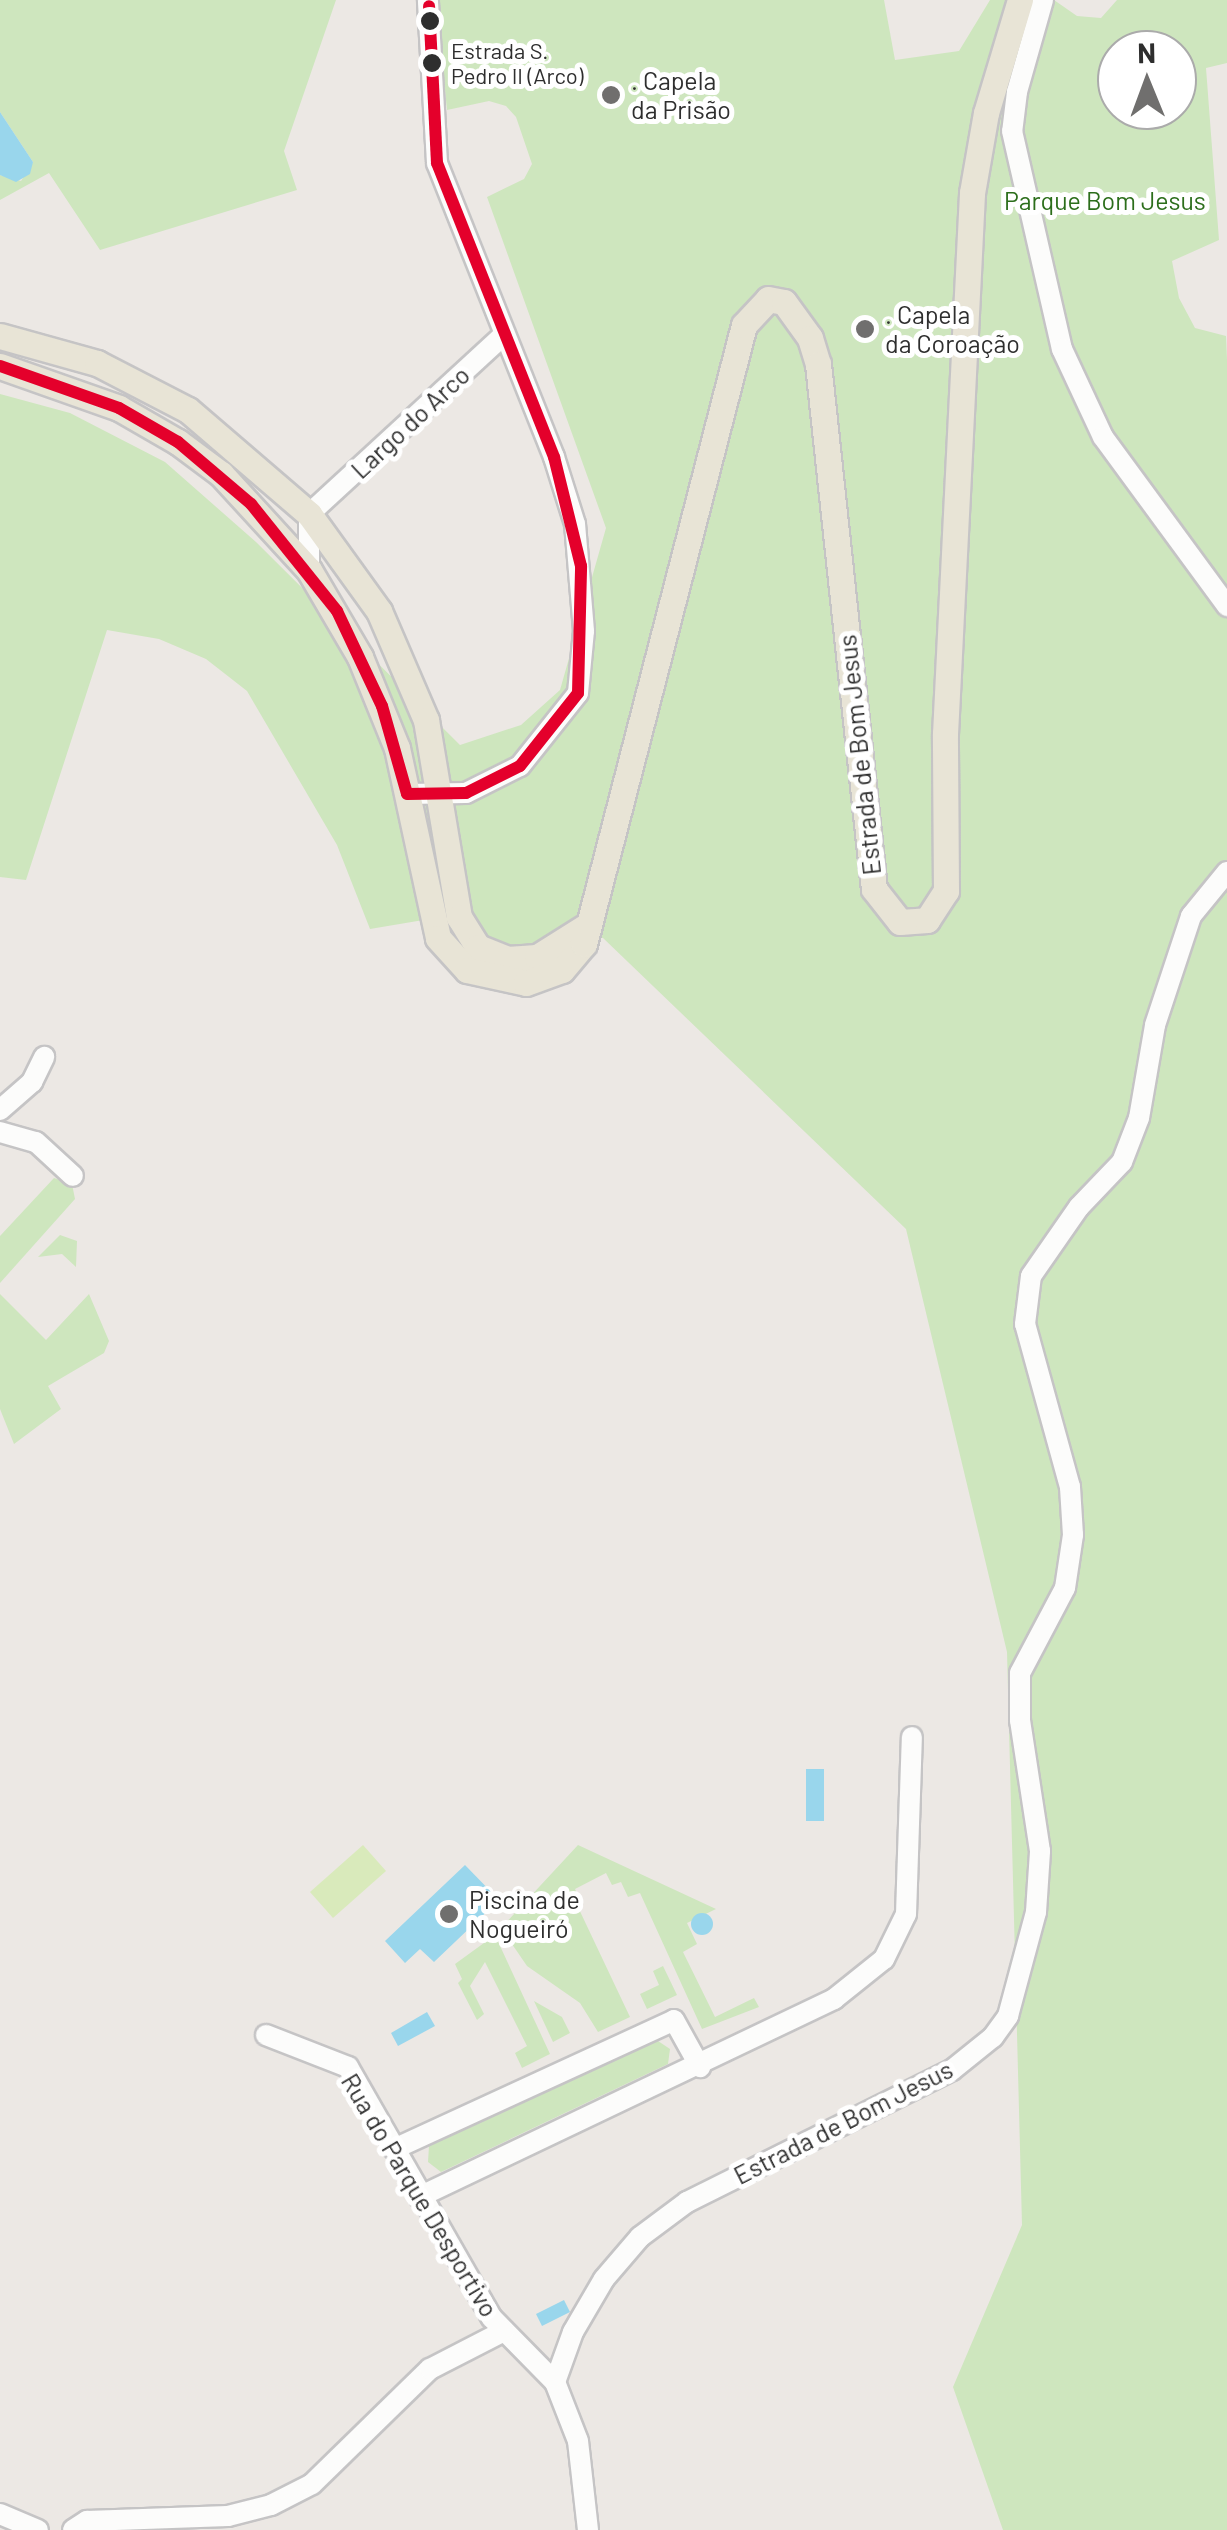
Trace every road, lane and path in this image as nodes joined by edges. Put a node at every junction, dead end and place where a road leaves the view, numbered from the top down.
1 (428, 0) edge
2 (1020, 0) edge
3 (1044, 0) edge
4 (504, 335) junction
5 (0, 336) edge
6 (0, 366) edge
7 (310, 514) junction
8 (309, 570) junction
9 (1227, 606) edge
10 (407, 794) junction
11 (443, 796) junction
12 (1227, 872) edge
13 (588, 925) junction
14 (44, 1058) dead end
15 (0, 1110) edge
16 (0, 1132) edge
17 (73, 1176) dead end
18 (912, 1736) dead end
19 (266, 2035) dead end
20 (700, 2067) junction
21 (394, 2149) junction
22 (418, 2197) junction
23 (504, 2331) junction
24 (555, 2382) junction
25 (1, 2512) edge
26 (38, 2530) edge
27 (73, 2530) edge
28 (588, 2530) edge

1 - 4 street
2 - 13 main road, Estrada de Bom Jesus
3 - 9 street
4 - 7 street, Largo do Arco
4 - 11 street
5 - 7 main road
6 - 8 main road
7 - 8 street
7 - 11 main road
8 - 10 main road
10 - 11 street
10 - 13 main road
11 - 13 main road
12 - 24 street, Estrada de Bom Jesus
14 - 15 street
16 - 17 street
18 - 20 street
19 - 21 street, Rua do Parque Desportivo
20 - 21 street
20 - 22 street
21 - 22 street, Rua do Parque Desportivo
22 - 23 street, Rua do Parque Desportivo
23 - 24 street, Rua do Parque Desportivo
23 - 27 street
24 - 28 street
25 - 26 street

